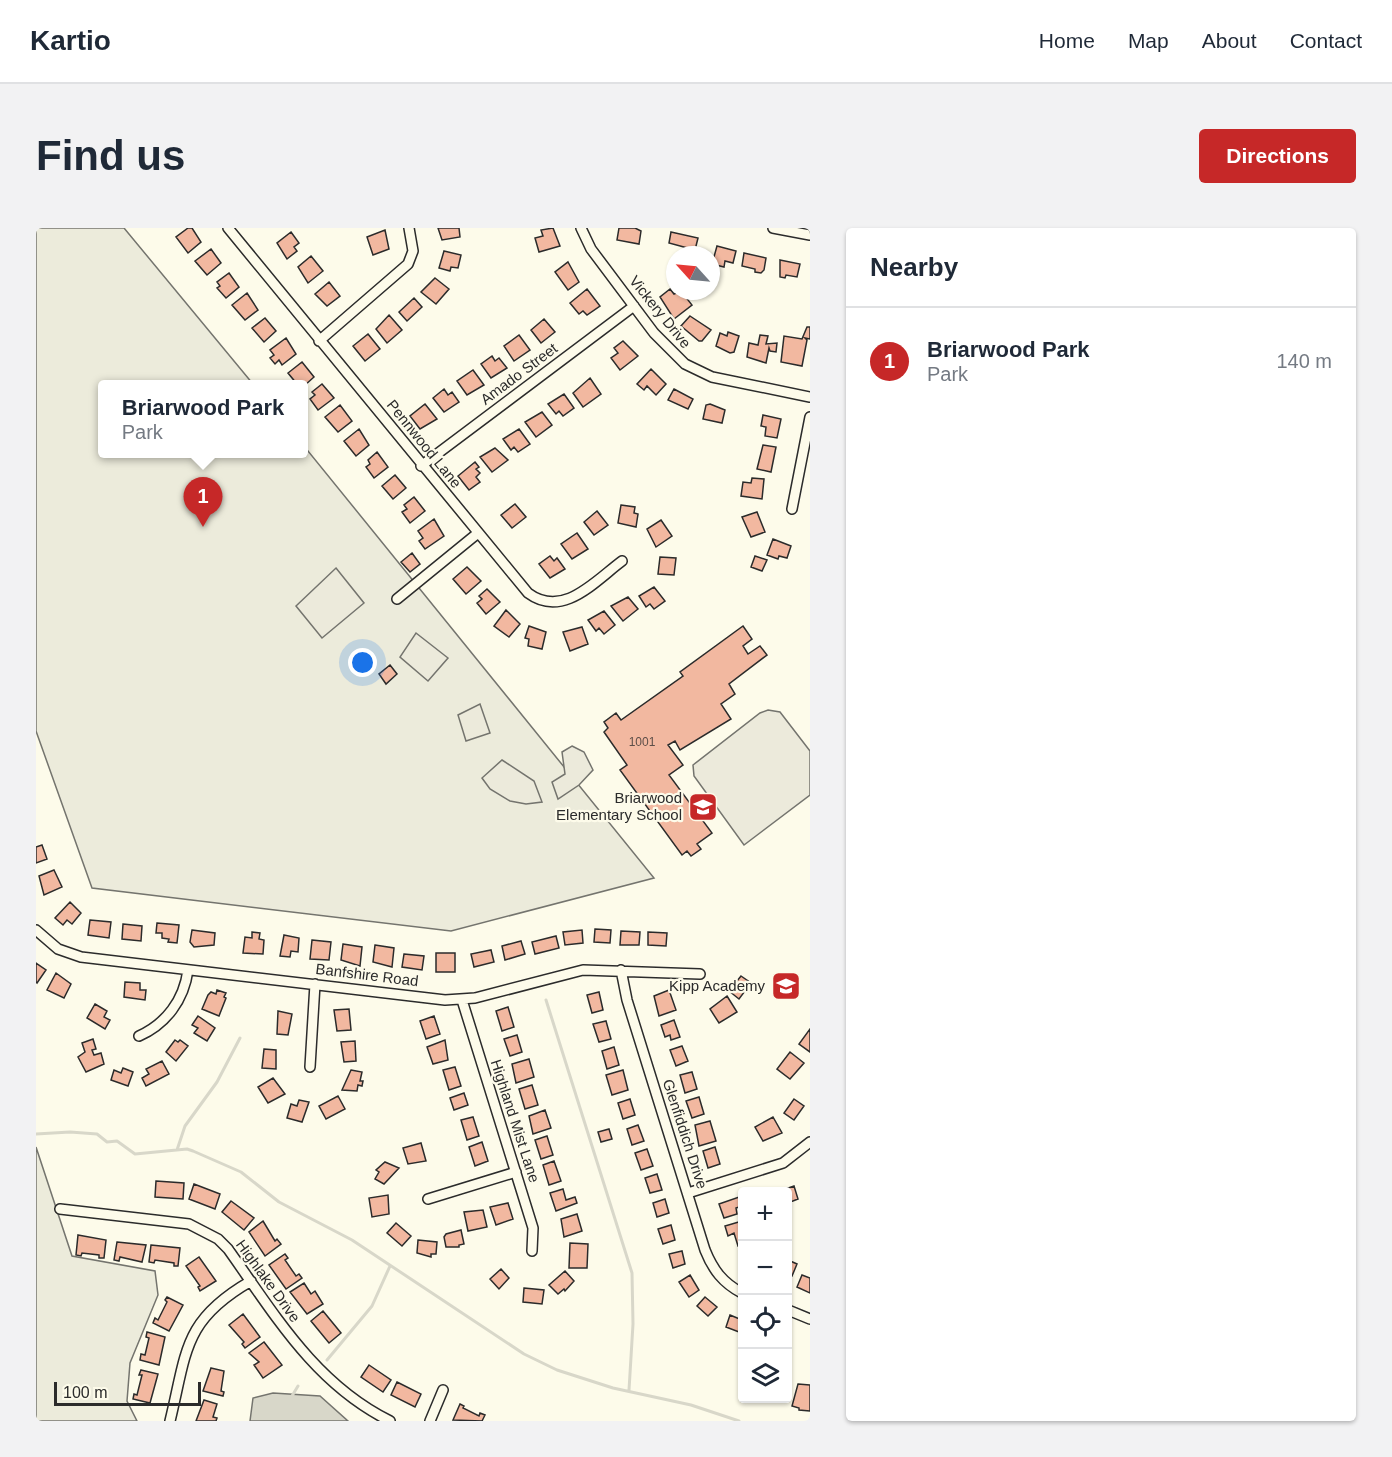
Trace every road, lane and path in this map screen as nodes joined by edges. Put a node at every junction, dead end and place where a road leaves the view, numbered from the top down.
1 (228, 228) edge
2 (409, 228) edge
3 (581, 228) edge
4 (774, 228) edge
5 (810, 235) edge
6 (634, 306) junction
7 (319, 341) junction
8 (810, 397) edge
9 (810, 417) edge
10 (421, 466) junction
11 (792, 510) dead end
12 (478, 533) junction
13 (622, 561) dead end
14 (397, 599) dead end
15 (36, 930) edge
16 (188, 970) junction
17 (621, 970) junction
18 (700, 974) dead end
19 (315, 984) junction
20 (462, 1000) junction
21 (139, 1036) dead end
22 (310, 1067) dead end
23 (810, 1142) edge
24 (516, 1172) junction
25 (688, 1193) junction
26 (428, 1199) dead end
27 (60, 1209) dead end
28 (532, 1251) dead end
29 (251, 1281) junction
30 (738, 1290) edge
31 (792, 1312) edge
32 (810, 1319) edge
33 (443, 1390) dead end
34 (170, 1421) edge
35 (390, 1421) edge
36 (430, 1421) edge

1 - 7 street, Pennwood Lane
2 - 7 street
3 - 6 street, Vickery Drive
4 - 5 street
6 - 8 street, Vickery Drive
6 - 10 street, Amado Street
7 - 10 street, Pennwood Lane
9 - 11 street
10 - 12 street, Pennwood Lane
12 - 13 street, Pennwood Lane
12 - 14 street
15 - 16 street, Banfshire Road
16 - 19 street, Banfshire Road
16 - 21 street
17 - 18 street, Banfshire Road
17 - 20 street, Banfshire Road
17 - 25 street, Glenfiddich Drive
19 - 20 street, Banfshire Road
19 - 22 street
20 - 24 street, Highland Mist Lane
23 - 25 street
24 - 26 street
24 - 28 street, Highland Mist Lane
25 - 30 street, Glenfiddich Drive
27 - 29 street, Highlake Drive
29 - 34 street
29 - 35 street, Highlake Drive
31 - 32 street
33 - 36 street

